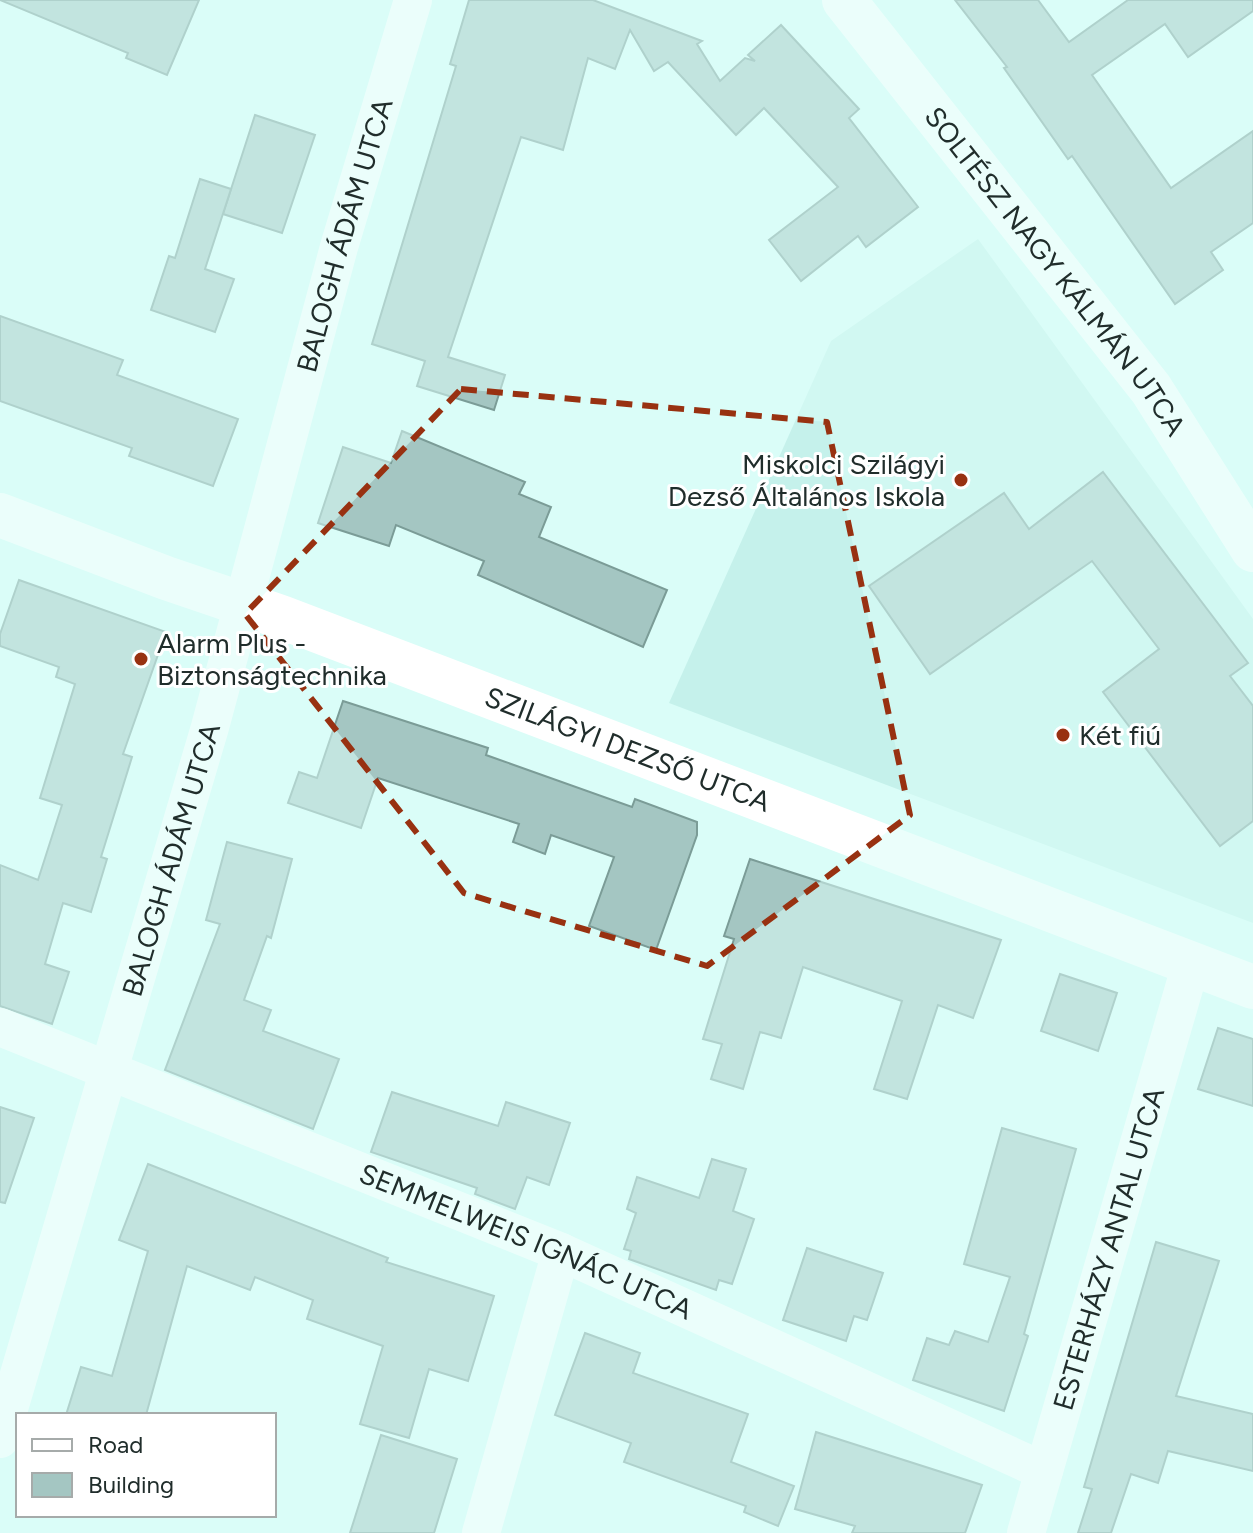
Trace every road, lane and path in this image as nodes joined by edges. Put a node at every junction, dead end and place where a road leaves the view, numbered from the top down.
1 (413, 0) edge
2 (844, 0) edge
3 (0, 515) edge
4 (1253, 550) edge
5 (244, 604) junction
6 (1191, 964) junction
7 (1253, 987) edge
8 (0, 1027) edge
9 (107, 1069) junction
10 (561, 1252) junction
11 (0, 1439) edge
12 (1044, 1471) junction
13 (481, 1533) edge
14 (1026, 1533) edge

1 - 5 street, BALOGH ÁDÁM UTCA
2 - 4 main road, SOLTÉSZ NAGY KÁLMÁN UTCA
3 - 5 main road, SZILÁGYI DEZSŐ UTCA
5 - 6 main road, SZILÁGYI DEZSŐ UTCA
5 - 9 street, BALOGH ÁDÁM UTCA
6 - 7 main road, SZILÁGYI DEZSŐ UTCA
6 - 12 street, ESTERHÁZY ANTAL UTCA
8 - 9 street, SEMMELWEIS IGNÁC UTCA
9 - 10 street, SEMMELWEIS IGNÁC UTCA
9 - 11 street, BALOGH ÁDÁM UTCA
10 - 12 street, SEMMELWEIS IGNÁC UTCA
10 - 13 street
12 - 14 street, ESTERHÁZY ANTAL UTCA

